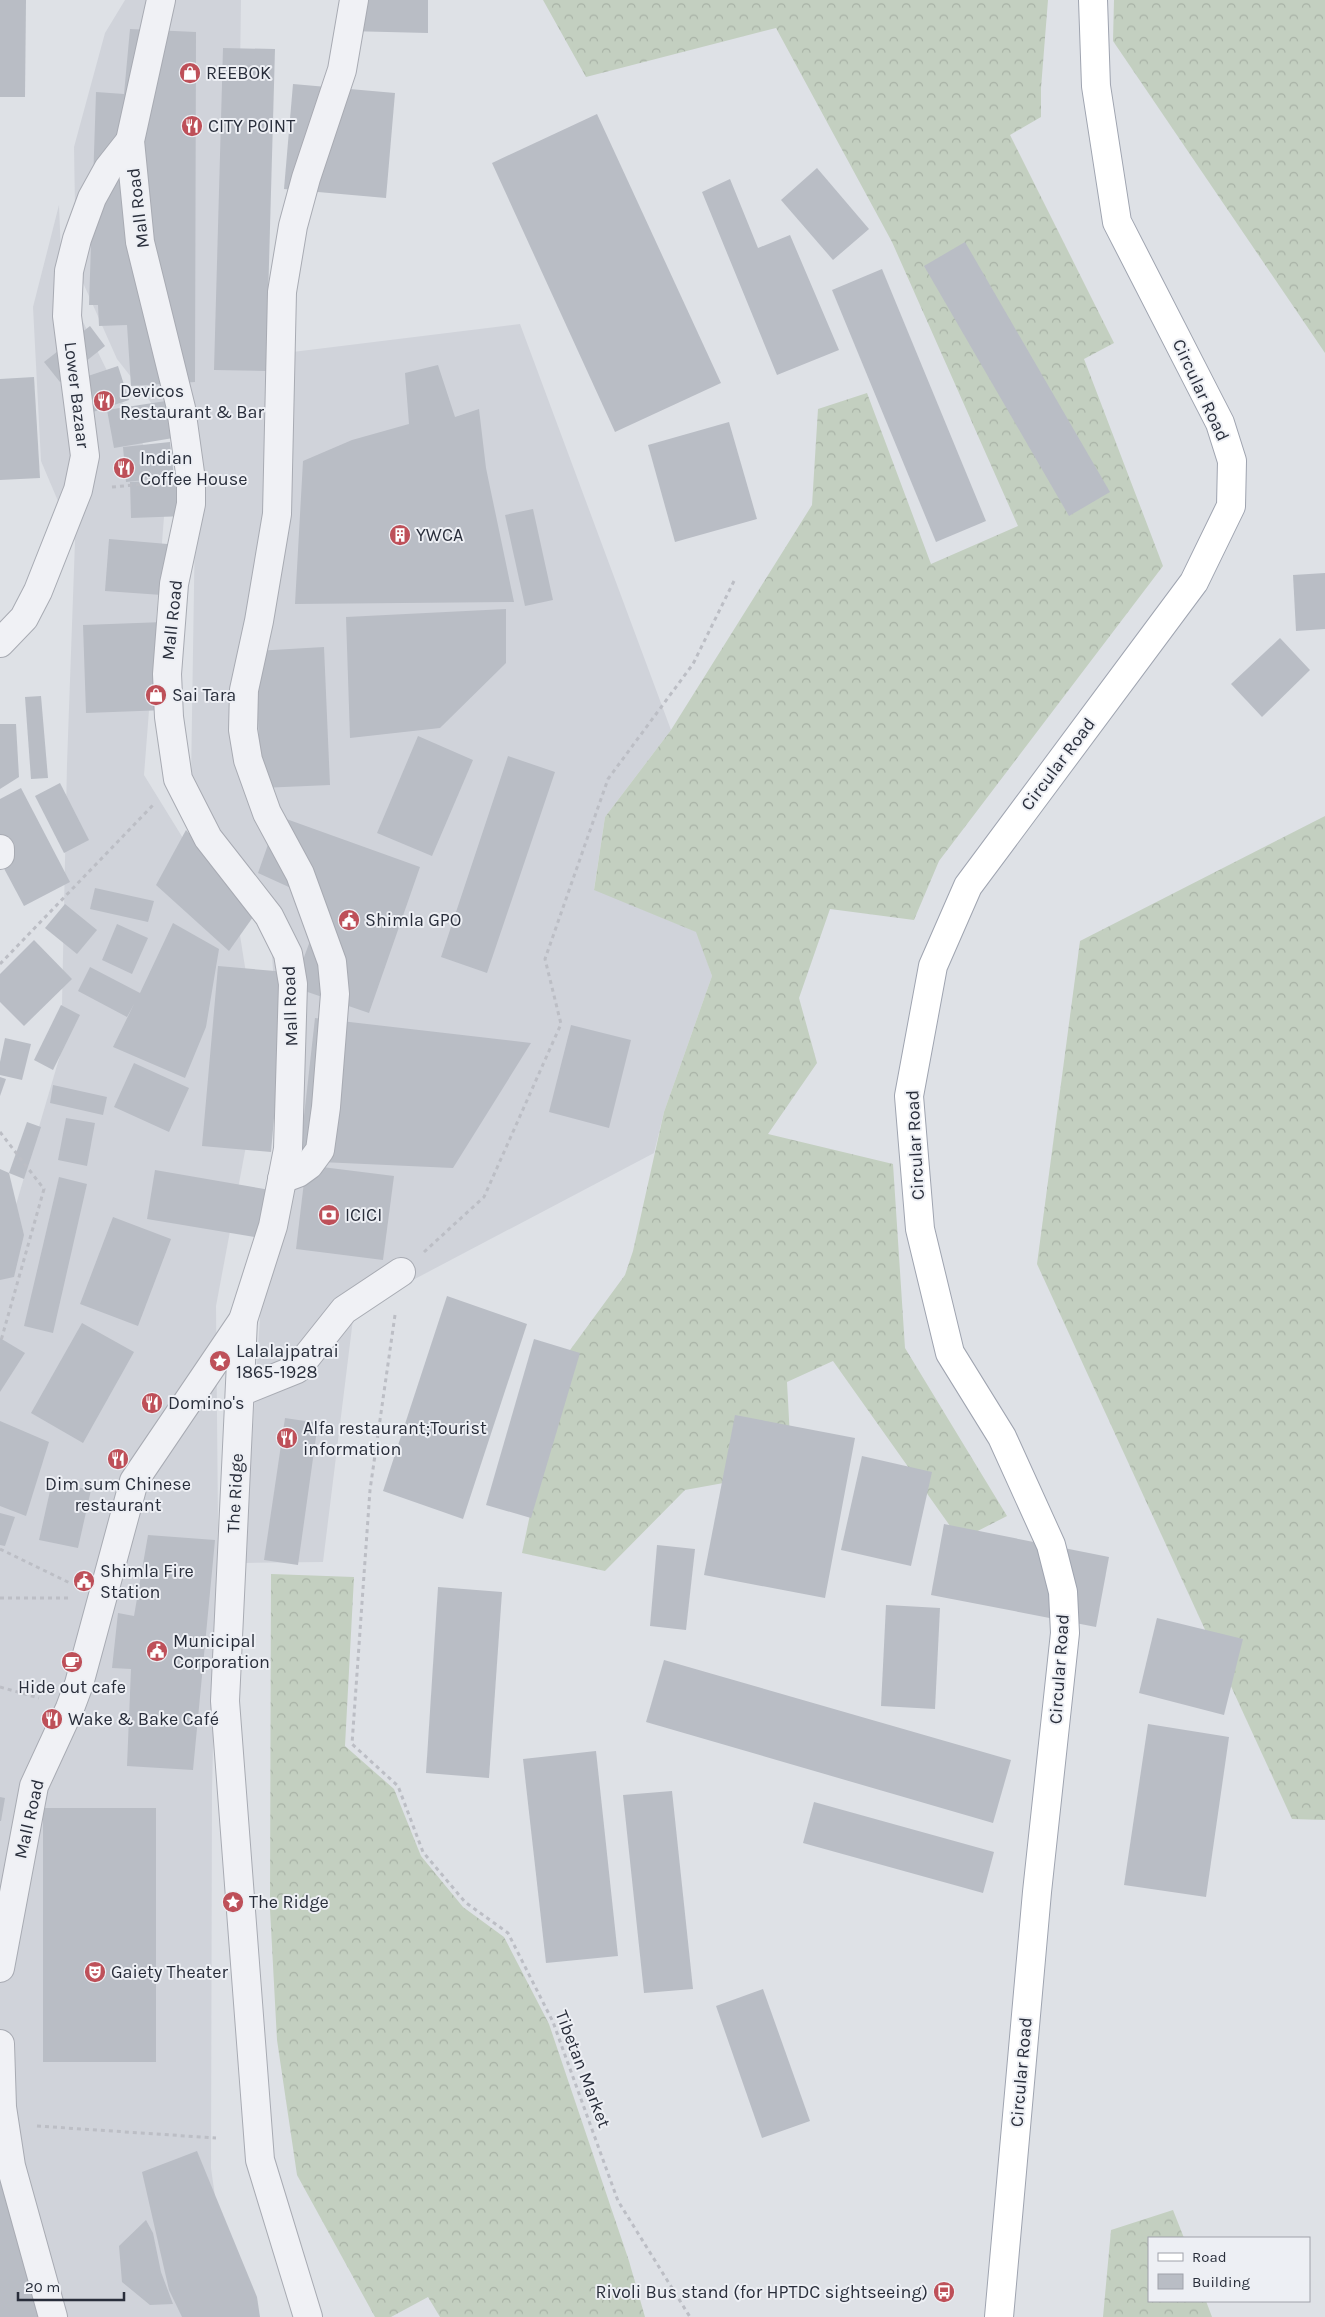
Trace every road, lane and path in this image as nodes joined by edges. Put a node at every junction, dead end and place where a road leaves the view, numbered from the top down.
1 (354, 0) edge
2 (1093, 0) edge
3 (165, 2) edge
4 (130, 140) junction
5 (191, 480) junction
6 (78, 490) junction
7 (734, 581) dead end
8 (0, 643) edge
9 (178, 779) junction
10 (0, 849) edge
11 (0, 855) edge
12 (0, 964) edge
13 (0, 1132) edge
14 (282, 1179) junction
15 (401, 1272) junction
16 (243, 1320) junction
17 (0, 1344) edge
18 (240, 1392) junction
19 (0, 1549) edge
20 (0, 1598) edge
21 (102, 1598) junction
22 (0, 1687) edge
23 (70, 1708) junction
24 (0, 1968) edge
25 (0, 2044) edge
26 (4, 2124) junction
27 (216, 2138) dead end
28 (53, 2317) edge
29 (308, 2317) edge
30 (690, 2317) edge
31 (998, 2317) edge

1 - 14 street
2 - 31 main road, Circular Road
3 - 4 street, Mall Road
4 - 5 street, Mall Road
4 - 6 street, Lower Bazaar
5 - 6 path
5 - 9 street, Mall Road
6 - 8 street, Lower Bazaar
7 - 15 path
9 - 12 path
9 - 14 street, Mall Road
10 - 11 street
13 - 17 path
14 - 16 street, Mall Road
15 - 18 street
15 - 30 path, Tibetan Market
16 - 18 street, The Ridge
16 - 21 street, Mall Road
18 - 29 street, The Ridge
19 - 21 path
20 - 21 path
21 - 23 street, Mall Road
22 - 23 path
23 - 24 street, Mall Road
25 - 26 street
26 - 27 path
26 - 28 street

